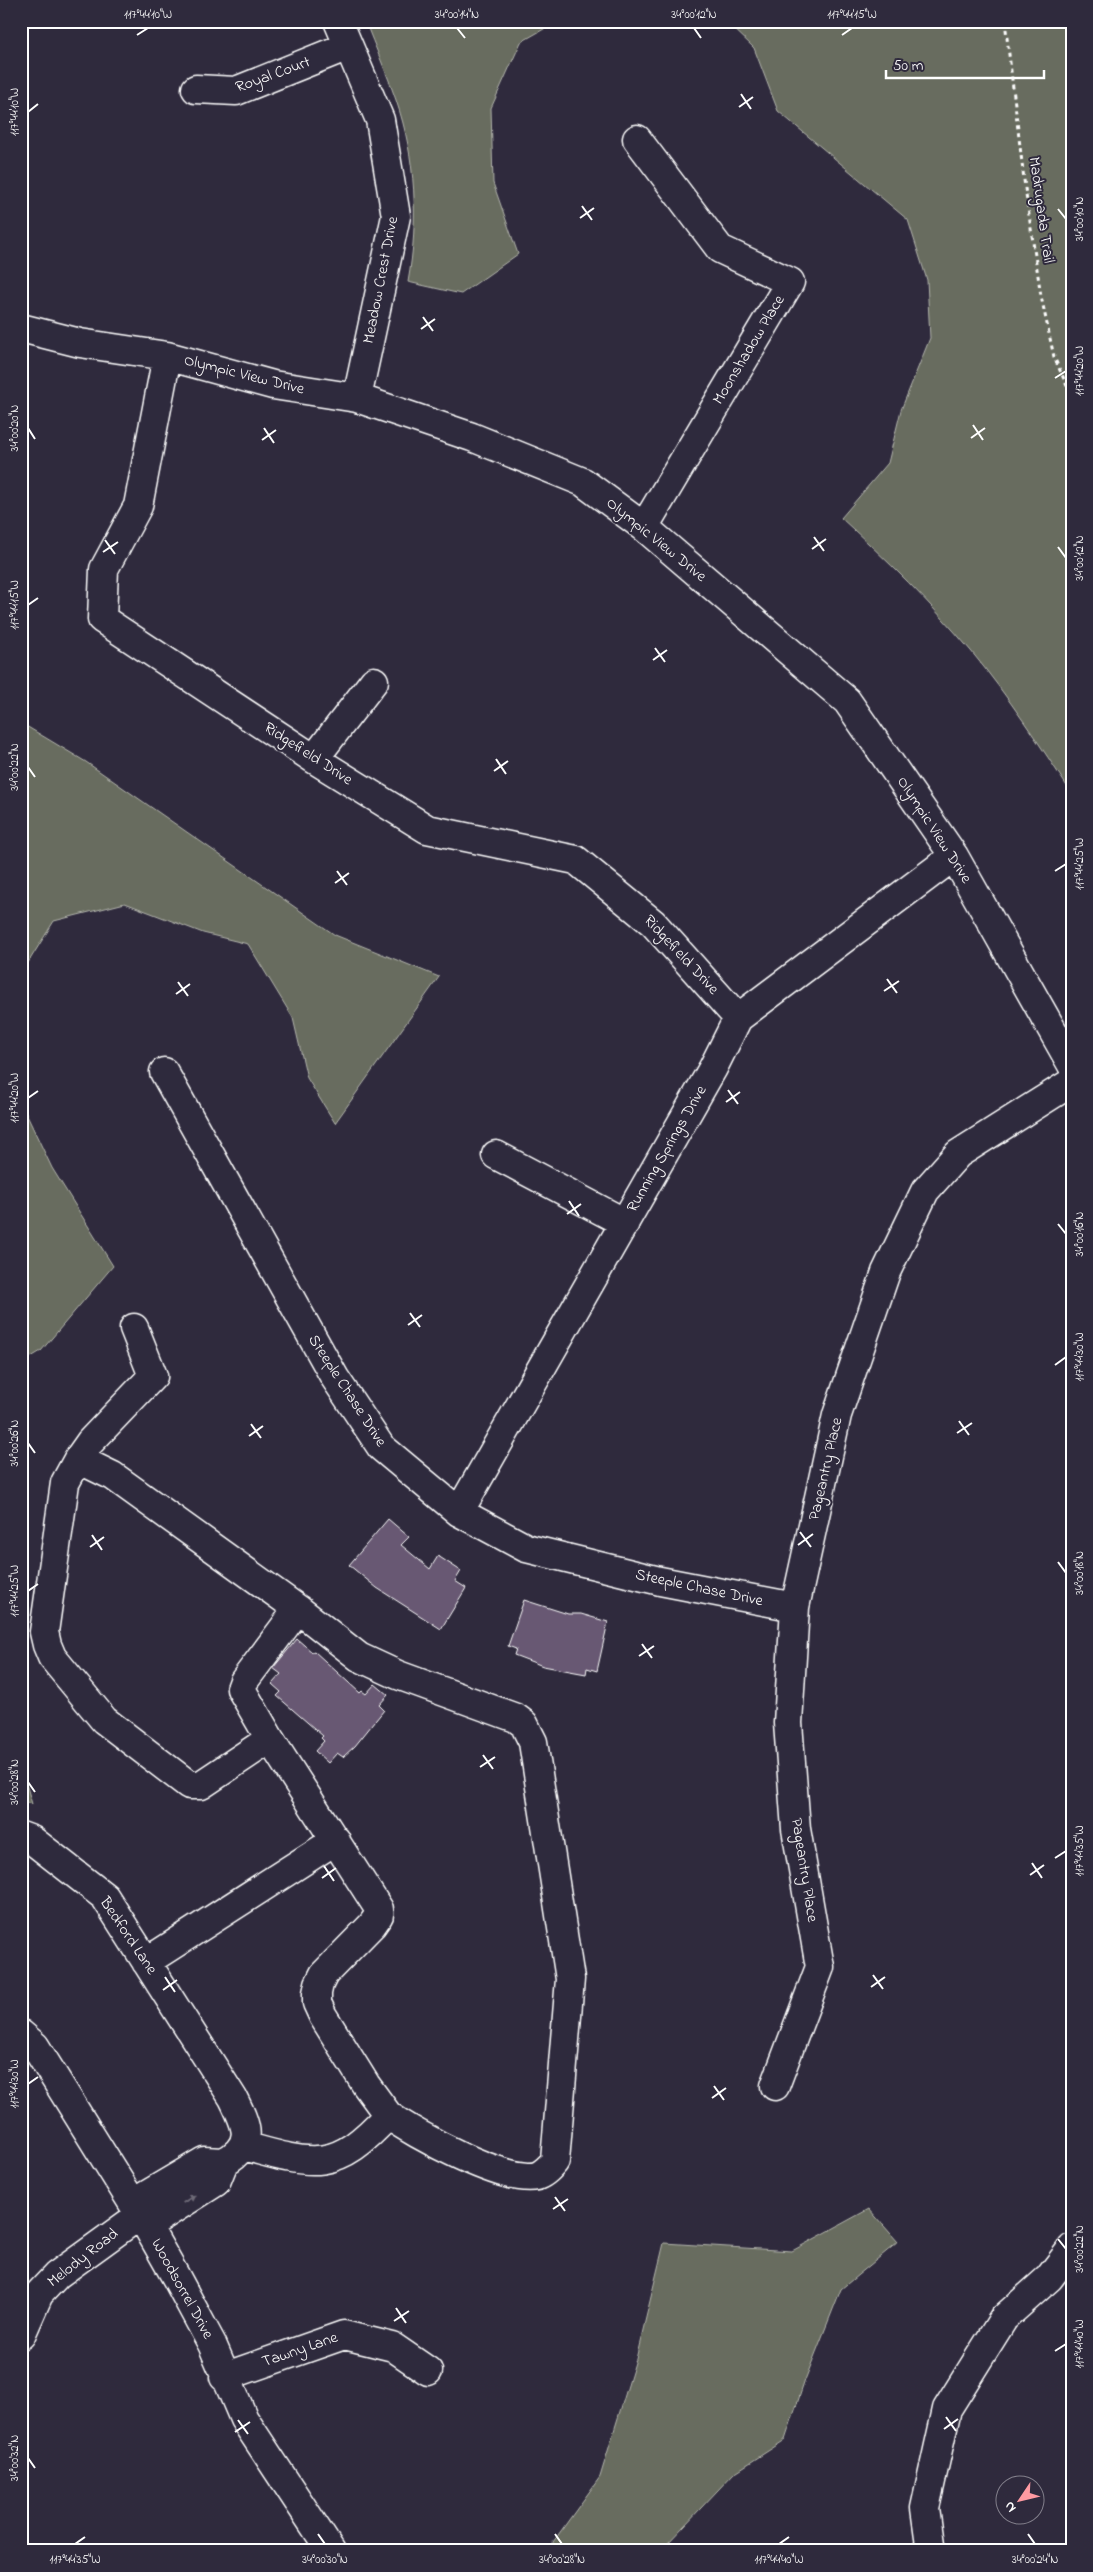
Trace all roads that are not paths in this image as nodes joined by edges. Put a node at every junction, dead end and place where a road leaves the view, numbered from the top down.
1 (338, 21) edge
2 (348, 46) junction
3 (196, 89) dead end
4 (637, 140) dead end
5 (21, 328) edge
6 (167, 356) junction
7 (357, 398) junction
8 (644, 527) junction
9 (374, 681) dead end
10 (314, 759) junction
11 (954, 856) junction
12 (738, 1018) junction
13 (1072, 1065) edge
14 (164, 1072) dead end
15 (1072, 1082) edge
16 (496, 1155) dead end
17 (624, 1223) junction
18 (134, 1328) dead end
19 (78, 1458) junction
20 (460, 1512) junction
21 (795, 1608) junction
22 (298, 1609) junction
23 (270, 1739) junction
24 (21, 1836) edge
25 (336, 1840) junction
26 (146, 1962) junction
27 (21, 2034) edge
28 (775, 2086) dead end
29 (388, 2114) junction
30 (234, 2154) junction
31 (140, 2214) junction
32 (1072, 2248) edge
33 (21, 2335) edge
34 (428, 2371) dead end
35 (224, 2377) junction
36 (331, 2551) edge
37 (930, 2551) edge

1 - 2 street, Meadow Crest Drive
2 - 3 street, Royal Court
2 - 7 street, Meadow Crest Drive
4 - 8 street, Moonshadow Place
5 - 6 street, Olympic View Drive
6 - 7 street, Olympic View Drive
6 - 10 street, Ridgefield Drive
7 - 8 street, Olympic View Drive
8 - 11 street, Olympic View Drive
9 - 10 street
10 - 12 street, Ridgefield Drive
11 - 12 street, Running Springs Drive
11 - 13 street, Olympic View Drive
12 - 17 street, Running Springs Drive
14 - 20 street, Steeple Chase Drive
15 - 21 street, Pageantry Place
16 - 17 street
17 - 20 street, Running Springs Drive
18 - 19 street
19 - 22 street
19 - 23 street
20 - 21 street, Steeple Chase Drive
21 - 28 street, Pageantry Place
22 - 23 street
22 - 29 street
23 - 25 street
24 - 26 street, Bedford Lane
25 - 26 street
25 - 29 street
26 - 30 street, Bedford Lane
27 - 31 street, Woodsorrel Drive
29 - 30 street
30 - 31 street, Melody Road
31 - 33 street, Melody Road
31 - 35 street, Woodsorrel Drive
32 - 37 street
34 - 35 street, Tawny Lane
35 - 36 street, Woodsorrel Drive

